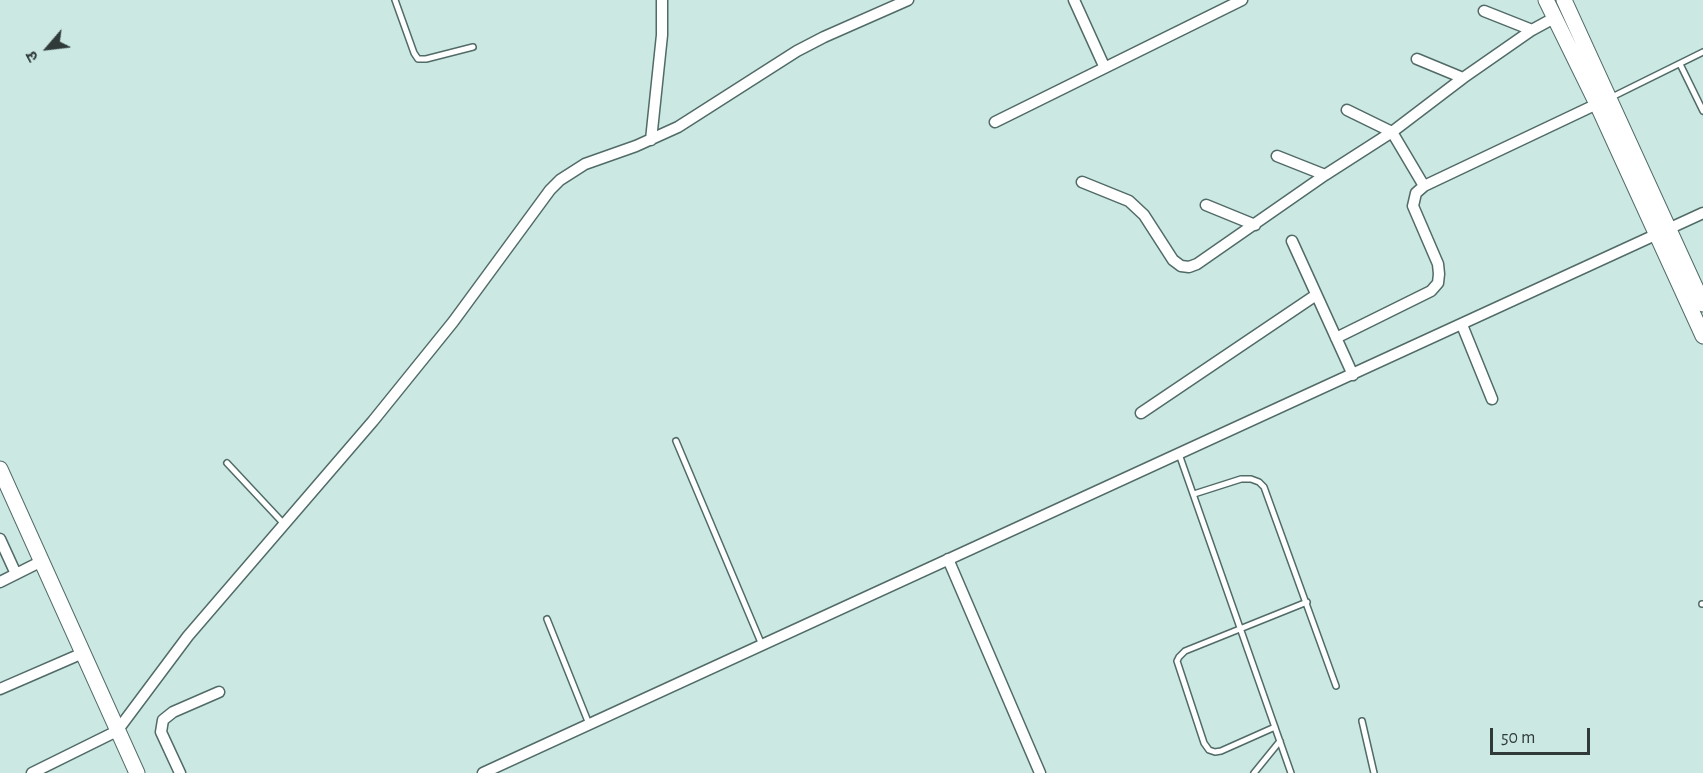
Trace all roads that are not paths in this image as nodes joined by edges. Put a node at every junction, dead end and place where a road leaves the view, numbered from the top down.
1 (394, 0) edge
2 (662, 0) edge
3 (908, 0) edge
4 (1074, 0) edge
5 (1240, 0) edge
6 (1546, 0) edge
7 (1568, 3) edge
8 (1484, 11) dead end
9 (1554, 18) junction
10 (1532, 30) junction
11 (473, 47) dead end
12 (1703, 52) edge
13 (1417, 60) dead end
14 (1680, 64) junction
15 (1104, 66) junction
16 (1463, 78) junction
17 (1603, 102) junction
18 (1347, 110) dead end
19 (1703, 111) edge
20 (995, 122) dead end
21 (1392, 132) junction
22 (651, 140) junction
23 (1277, 156) dead end
24 (1325, 176) junction
25 (1082, 182) dead end
26 (1424, 186) junction
27 (1206, 205) dead end
28 (1703, 213) edge
29 (1255, 225) junction
30 (1662, 232) junction
31 (1292, 241) dead end
32 (1316, 295) junction
33 (1703, 304) edge
34 (1462, 325) junction
35 (1703, 336) edge
36 (1336, 338) junction
37 (1353, 375) junction
38 (1492, 399) dead end
39 (1141, 413) dead end
40 (676, 441) dead end
41 (1179, 454) junction
42 (227, 463) dead end
43 (0, 469) edge
44 (1194, 494) junction
45 (284, 524) junction
46 (0, 539) edge
47 (948, 559) junction
48 (42, 561) junction
49 (16, 574) junction
50 (0, 582) edge
51 (1307, 602) junction
52 (547, 619) dead end
53 (1240, 628) junction
54 (762, 645) junction
55 (83, 653) junction
56 (1336, 686) dead end
57 (0, 689) edge
58 (219, 692) dead end
59 (1362, 721) dead end
60 (589, 724) junction
61 (1275, 727) junction
62 (117, 731) junction
63 (1280, 741) junction
64 (32, 773) edge
65 (137, 773) edge
66 (180, 773) edge
67 (483, 773) edge
68 (1041, 773) edge
69 (1254, 773) edge
70 (1291, 773) edge
71 (1374, 773) edge

1 - 11 lane
2 - 22 street
3 - 22 street
4 - 15 street
5 - 15 street
6 - 9 street
7 - 17 street
8 - 10 street
9 - 10 street
9 - 17 street
10 - 16 street
12 - 14 lane
13 - 16 street
14 - 17 lane
14 - 19 lane
15 - 20 street
16 - 21 street
17 - 26 street
17 - 30 street
18 - 21 street
21 - 24 street
21 - 26 street
22 - 45 street
23 - 24 street
24 - 29 street
25 - 29 street
26 - 36 street
27 - 29 street
28 - 30 street
30 - 33 street
30 - 34 street
30 - 35 street
31 - 32 street
32 - 36 street
32 - 39 street
34 - 37 street
34 - 38 street
36 - 37 street
37 - 41 street
40 - 54 lane
41 - 44 lane
41 - 47 street
42 - 45 lane
43 - 48 street
44 - 51 lane
44 - 53 lane
45 - 62 street
46 - 49 street
47 - 54 street
47 - 68 street
48 - 49 street
48 - 55 street
49 - 50 street
51 - 53 lane
51 - 56 lane
52 - 60 lane
53 - 61 lane
53 - 61 lane
54 - 60 street
55 - 57 street
55 - 62 street
58 - 66 street
59 - 71 lane
60 - 67 street
61 - 63 lane
62 - 64 street
62 - 65 street
63 - 69 lane
63 - 70 lane

